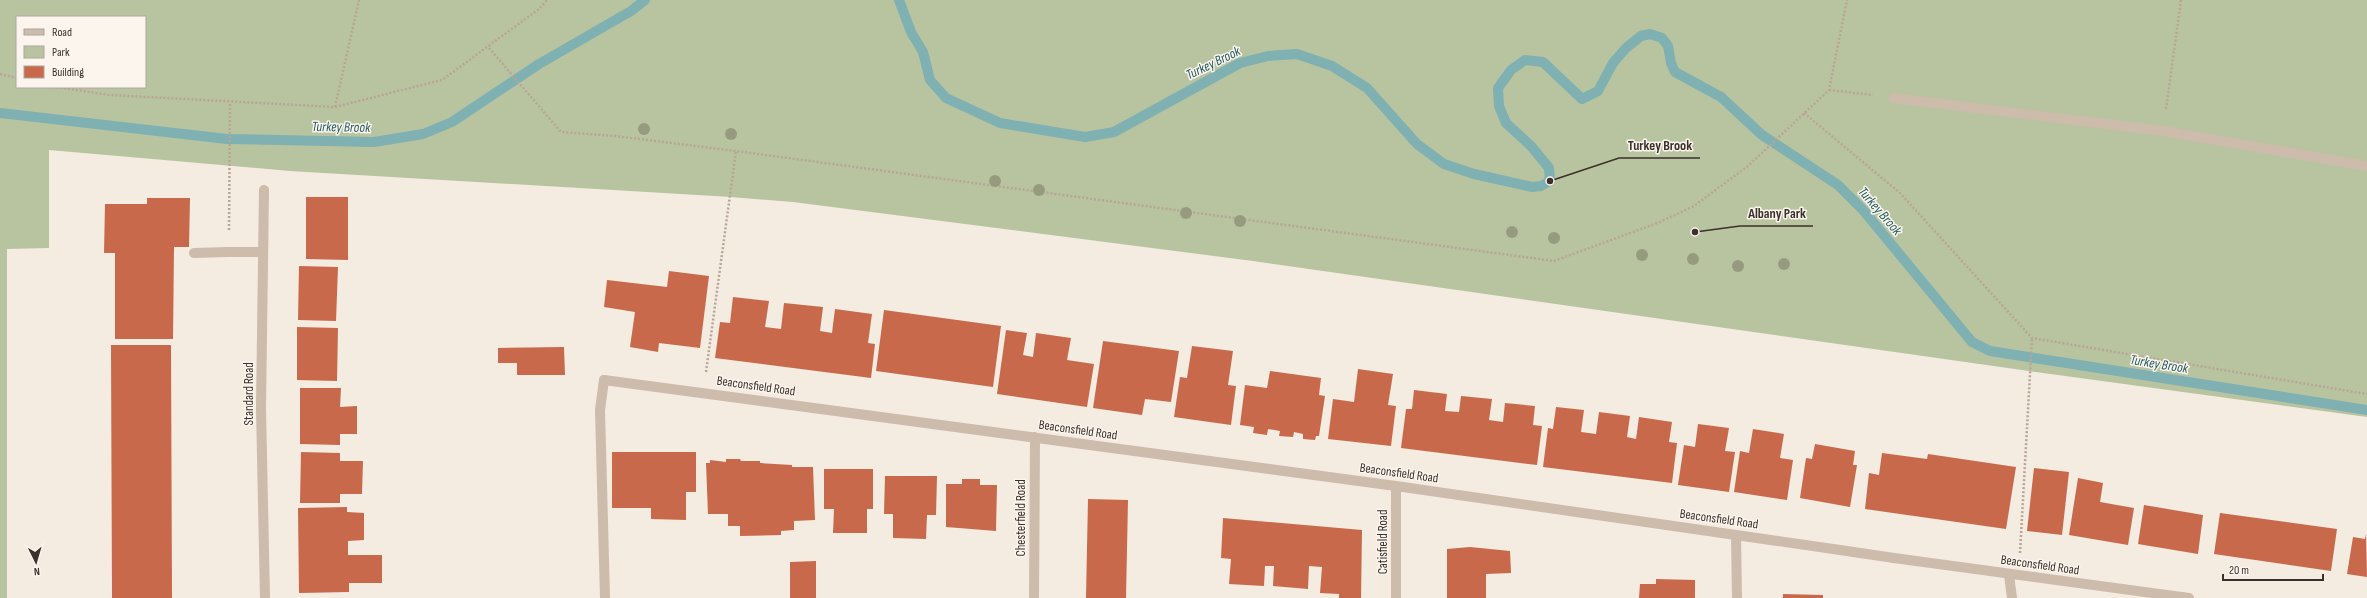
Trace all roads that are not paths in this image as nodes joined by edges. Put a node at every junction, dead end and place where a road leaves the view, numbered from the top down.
1 (1894, 98) road end
2 (2367, 166) edge
3 (264, 190) dead end
4 (194, 252) dead end
5 (262, 252) junction
6 (1035, 437) junction
7 (1396, 486) junction
8 (1736, 535) junction
9 (2014, 575) junction
10 (265, 598) edge
11 (605, 598) edge
12 (1034, 598) edge
13 (1396, 598) edge
14 (1737, 598) edge
15 (2012, 598) edge
16 (2189, 598) edge

1 - 2 street
3 - 5 street, Standard Road
4 - 5 street
5 - 10 street, Standard Road
6 - 7 street, Beaconsfield Road
6 - 11 street, Beaconsfield Road
6 - 12 street, Chesterfield Road
7 - 8 street, Beaconsfield Road
7 - 13 street, Catisfield Road
8 - 9 street, Beaconsfield Road
8 - 14 street
9 - 15 street
9 - 16 street, Beaconsfield Road

